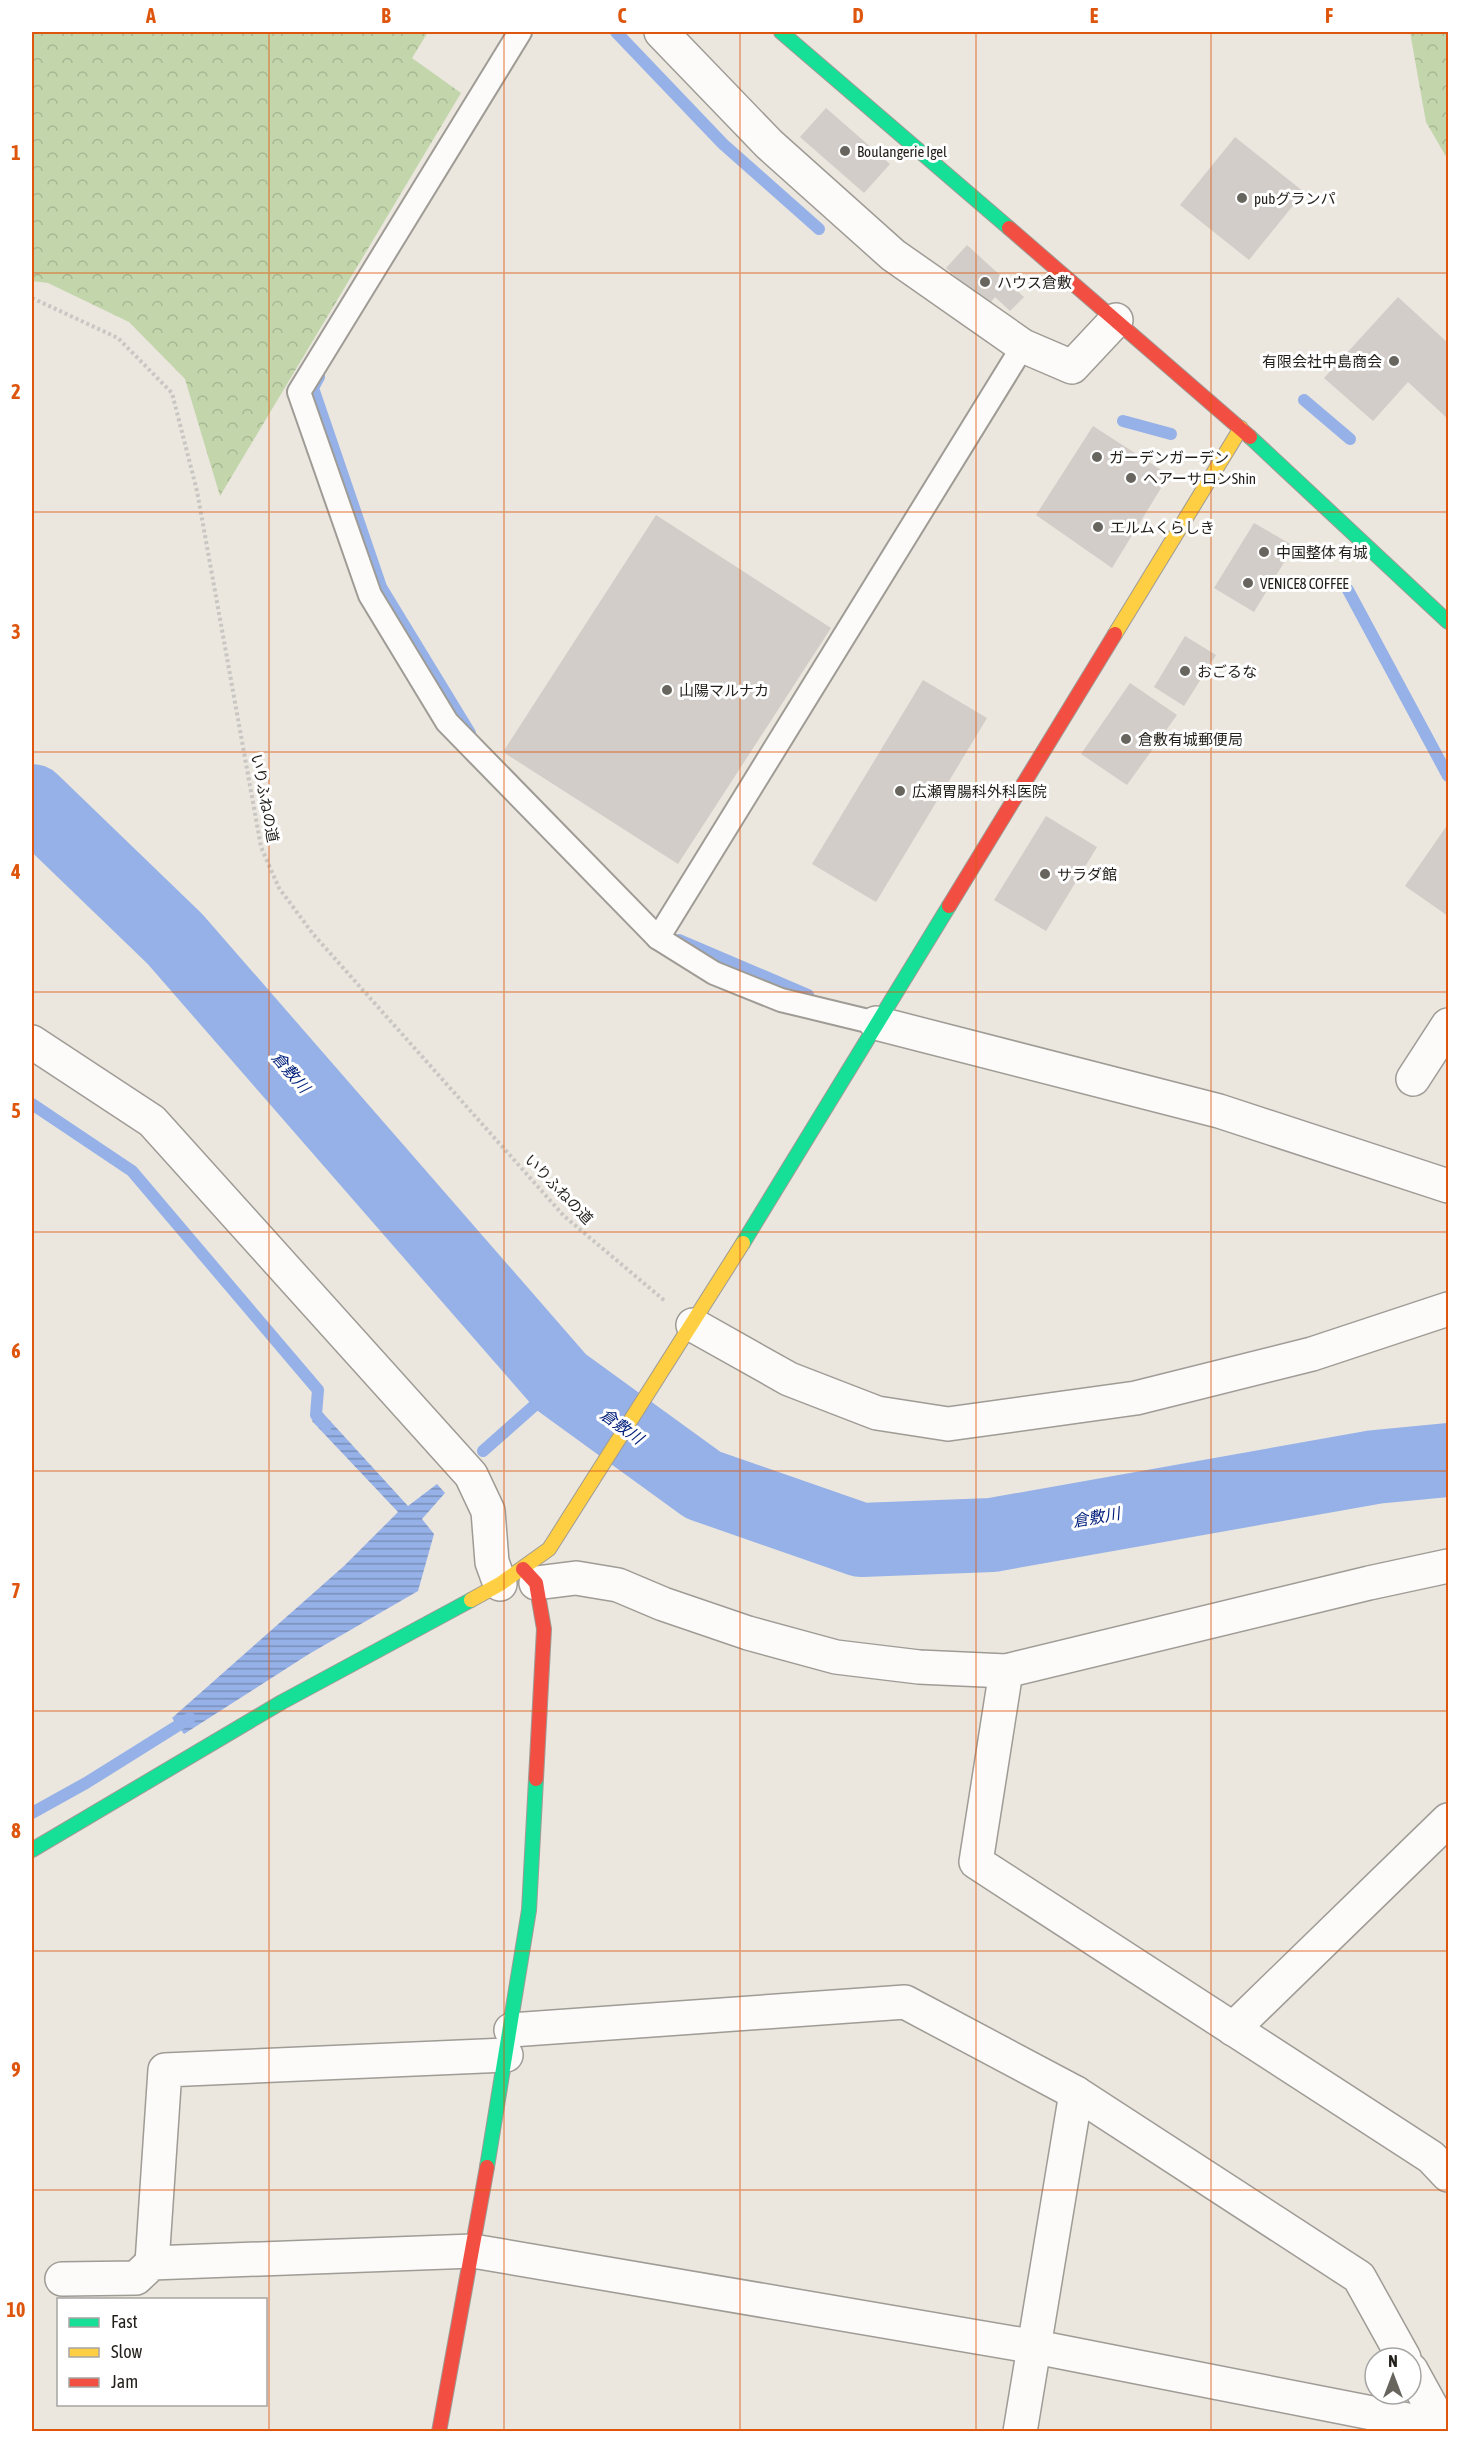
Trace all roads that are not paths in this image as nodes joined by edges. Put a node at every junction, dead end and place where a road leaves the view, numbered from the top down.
1 (520, 32) edge
2 (661, 32) edge
3 (785, 33) edge
4 (1116, 320) junction
5 (1023, 346) junction
6 (1241, 428) junction
7 (1449, 622) edge
8 (658, 938) junction
9 (876, 1023) junction
10 (1449, 1025) edge
11 (32, 1042) edge
12 (1413, 1079) dead end
13 (1449, 1186) edge
14 (1449, 1309) edge
15 (687, 1333) junction
16 (1449, 1566) edge
17 (520, 1579) junction
18 (1006, 1671) junction
19 (1449, 1820) edge
20 (32, 1850) edge
21 (1233, 2029) junction
22 (508, 2043) junction
23 (1076, 2093) junction
24 (1443, 2159) edge
25 (472, 2251) junction
26 (152, 2263) junction
27 (62, 2279) dead end
28 (1397, 2346) edge
29 (1036, 2347) junction
30 (1423, 2391) edge
31 (1444, 2429) edge
32 (439, 2432) edge
33 (1020, 2432) edge

1 - 8 lane
2 - 5 street
3 - 4 street
4 - 5 street
4 - 6 street
5 - 8 lane
6 - 7 street
6 - 9 street
8 - 9 lane
9 - 13 street
9 - 15 street
10 - 12 street
11 - 17 street
14 - 15 street
15 - 17 street
16 - 18 street
17 - 18 street
17 - 20 street
17 - 22 street
18 - 21 street
19 - 21 street
21 - 24 street
22 - 23 street
22 - 25 street
22 - 26 street
23 - 28 street
23 - 29 street
25 - 26 street
25 - 29 street
25 - 32 street
26 - 27 street
29 - 31 street
29 - 33 street
30 - 31 street

